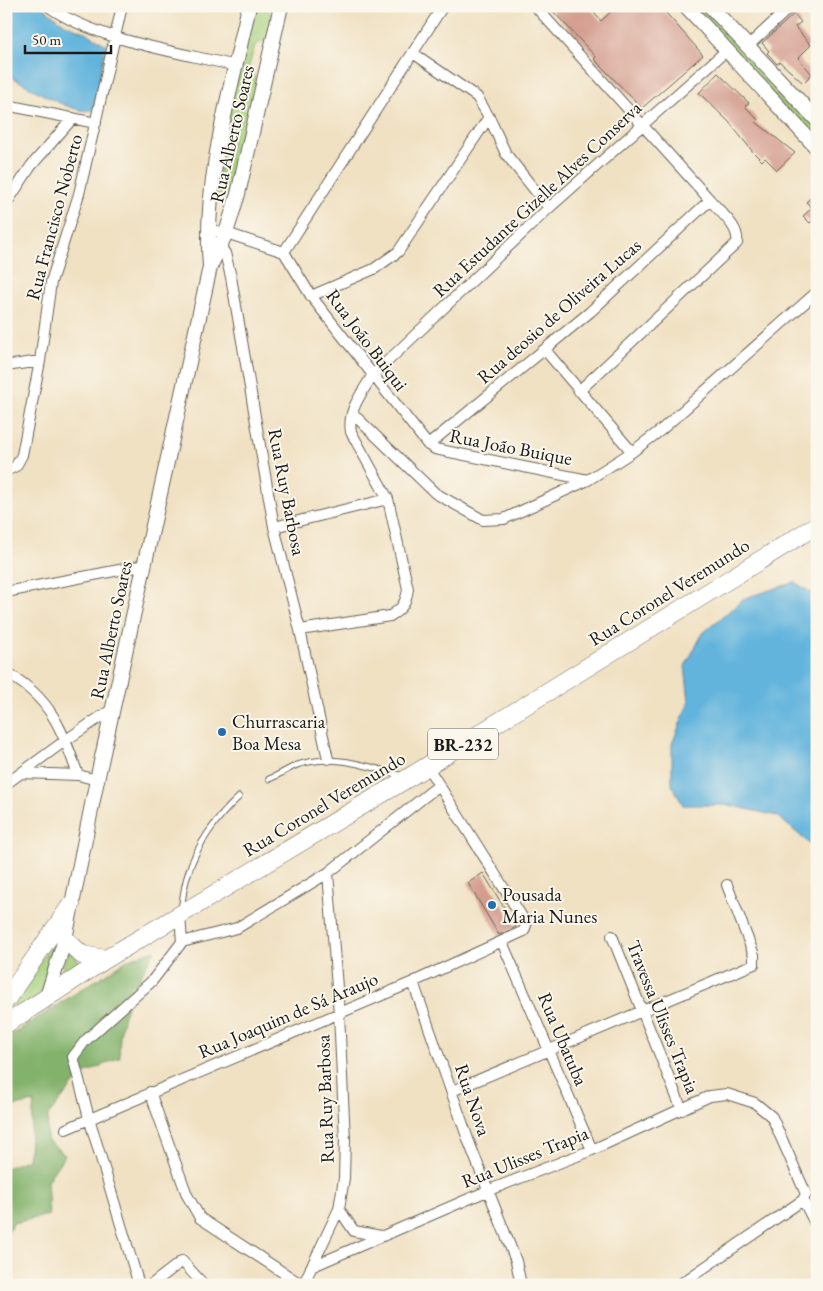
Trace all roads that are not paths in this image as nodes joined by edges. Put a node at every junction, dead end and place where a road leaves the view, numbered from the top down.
1 (48, 6) edge
2 (122, 6) edge
3 (249, 6) edge
4 (281, 6) edge
5 (443, 6) edge
6 (535, 6) edge
7 (686, 6) edge
8 (710, 6) edge
9 (791, 6) edge
10 (115, 37) junction
11 (748, 46) junction
12 (727, 50) junction
13 (413, 53) junction
14 (236, 66) junction
15 (6, 105) edge
16 (489, 117) junction
17 (73, 118) junction
18 (817, 120) edge
19 (96, 123) junction
20 (641, 125) junction
21 (817, 148) edge
22 (710, 200) junction
23 (6, 204) edge
24 (549, 208) junction
25 (208, 235) junction
26 (223, 239) junction
27 (284, 252) junction
28 (210, 267) junction
29 (817, 292) edge
30 (312, 296) junction
31 (544, 350) junction
32 (40, 361) junction
33 (6, 366) edge
34 (372, 376) junction
35 (579, 391) junction
36 (352, 413) junction
37 (428, 445) junction
38 (632, 452) junction
39 (11, 469) edge
40 (588, 480) junction
41 (388, 499) junction
42 (817, 525) edge
43 (274, 527) junction
44 (144, 565) junction
45 (6, 592) edge
46 (300, 630) junction
47 (6, 673) edge
48 (114, 708) junction
49 (66, 740) junction
50 (328, 759) junction
51 (426, 766) junction
52 (22, 773) junction
53 (78, 775) junction
54 (408, 778) junction
55 (270, 779) dead end
56 (97, 780) junction
57 (6, 784) edge
58 (438, 786) junction
59 (239, 797) dead end
60 (328, 873) junction
61 (727, 886) dead end
62 (71, 905) junction
63 (180, 915) junction
64 (612, 936) dead end
65 (65, 939) junction
66 (182, 942) junction
67 (502, 942) junction
68 (106, 959) junction
69 (413, 982) junction
70 (6, 1000) edge
71 (46, 1000) junction
72 (642, 1011) junction
73 (340, 1013) junction
74 (6, 1024) edge
75 (548, 1050) junction
76 (452, 1091) junction
77 (150, 1092) junction
78 (682, 1110) junction
79 (89, 1118) junction
80 (66, 1130) dead end
81 (592, 1150) junction
82 (488, 1191) junction
83 (803, 1200) junction
84 (339, 1209) junction
85 (817, 1227) edge
86 (382, 1236) junction
87 (311, 1267) junction
88 (139, 1285) edge
89 (151, 1285) edge
90 (204, 1285) edge
91 (302, 1285) edge
92 (521, 1285) edge
93 (679, 1285) edge

1 - 10 street
2 - 10 street, Rua Francisco Noberto
3 - 14 main road, Rua Alberto Soares
4 - 26 main road, Rua Alberto Soares
5 - 13 street
6 - 20 street
7 - 12 main road
8 - 11 main road
9 - 11 street
10 - 14 street
10 - 19 street, Rua Francisco Noberto
11 - 18 main road
12 - 20 street, Rua Estudante Gizelle Alves Conserva
12 - 21 main road
13 - 16 street
13 - 27 street
14 - 25 main road, Rua Alberto Soares
15 - 17 street
16 - 24 street
16 - 30 street
17 - 19 street
17 - 23 street
19 - 32 street, Rua Francisco Noberto
20 - 22 street
20 - 24 street, Rua Estudante Gizelle Alves Conserva
22 - 31 street, Rua deosio de Oliveira Lucas
22 - 35 street
24 - 34 street, Rua Estudante Gizelle Alves Conserva
25 - 26 street
25 - 28 main road, Rua Alberto Soares
26 - 27 street
26 - 28 main road, Rua Alberto Soares
26 - 43 street, Rua Ruy Barbosa
27 - 30 street, Rua João Buiqui
28 - 44 main road, Rua Alberto Soares
29 - 38 street, Rua João Buique
30 - 34 street, Rua João Buiqui
31 - 35 street
31 - 37 street, Rua deosio de Oliveira Lucas
32 - 33 street
32 - 39 street, Rua Francisco Noberto
34 - 36 street, Rua Estudante Gizelle Alves Conserva
34 - 37 street, Rua João Buiqui
35 - 38 street
36 - 40 street, Rua João Buique
36 - 41 street
37 - 40 street, Rua João Buique
38 - 40 street, Rua João Buique
41 - 43 street
41 - 46 street
42 - 51 highway, Rua Coronel Veremundo / BR-232
43 - 46 street, Rua Ruy Barbosa
44 - 45 street
44 - 48 main road, Rua Alberto Soares
46 - 50 street, Rua Ruy Barbosa
47 - 49 street
48 - 49 street
48 - 56 main road, Rua Alberto Soares
49 - 52 street
49 - 53 street
50 - 54 lane
50 - 55 lane
51 - 54 highway, Rua Coronel Veremundo / BR-232
51 - 58 street
52 - 53 street
52 - 57 street
53 - 56 street
54 - 63 highway, Rua Coronel Veremundo / BR-232
56 - 62 main road, Rua Alberto Soares
58 - 60 street
58 - 67 street, Rua Joaquim de Sá Araujo
59 - 63 lane
60 - 66 street
60 - 73 street, Rua Ruy Barbosa
61 - 72 street
62 - 65 main road, Rua Alberto Soares
62 - 70 highway
63 - 66 street
63 - 68 highway, Rua Coronel Veremundo / BR-232
64 - 72 street, Travessa Ulisses Trapia
65 - 68 highway
65 - 71 main road, Rua Alberto Soares
66 - 79 street
67 - 69 street, Rua Joaquim de Sá Araujo
67 - 75 street, Rua Ubatuba
68 - 71 highway, Rua Coronel Veremundo / BR-232
69 - 73 street, Rua Joaquim de Sá Araujo
69 - 76 street, Rua Nova
71 - 74 highway, Rua Coronel Veremundo / BR-232
72 - 75 street
72 - 78 street, Travessa Ulisses Trapia
73 - 77 street, Rua Joaquim de Sá Araujo
73 - 84 street, Rua Ruy Barbosa
75 - 76 street
75 - 81 street, Rua Ubatuba
76 - 82 street, Rua Nova
77 - 79 street, Rua Joaquim de Sá Araujo
77 - 91 street
78 - 81 street, Rua Ulisses Trapia
78 - 83 street, Rua Ulisses Trapia
79 - 80 street, Rua Joaquim de Sá Araujo
79 - 88 street
81 - 82 street, Rua Ulisses Trapia
82 - 86 street, Rua Ulisses Trapia
82 - 92 street, Rua Nova
83 - 85 street
83 - 93 street
84 - 86 street
84 - 87 street, Rua Ruy Barbosa
86 - 87 street, Rua Ulisses Trapia
87 - 91 street, Rua Ruy Barbosa
89 - 90 street

